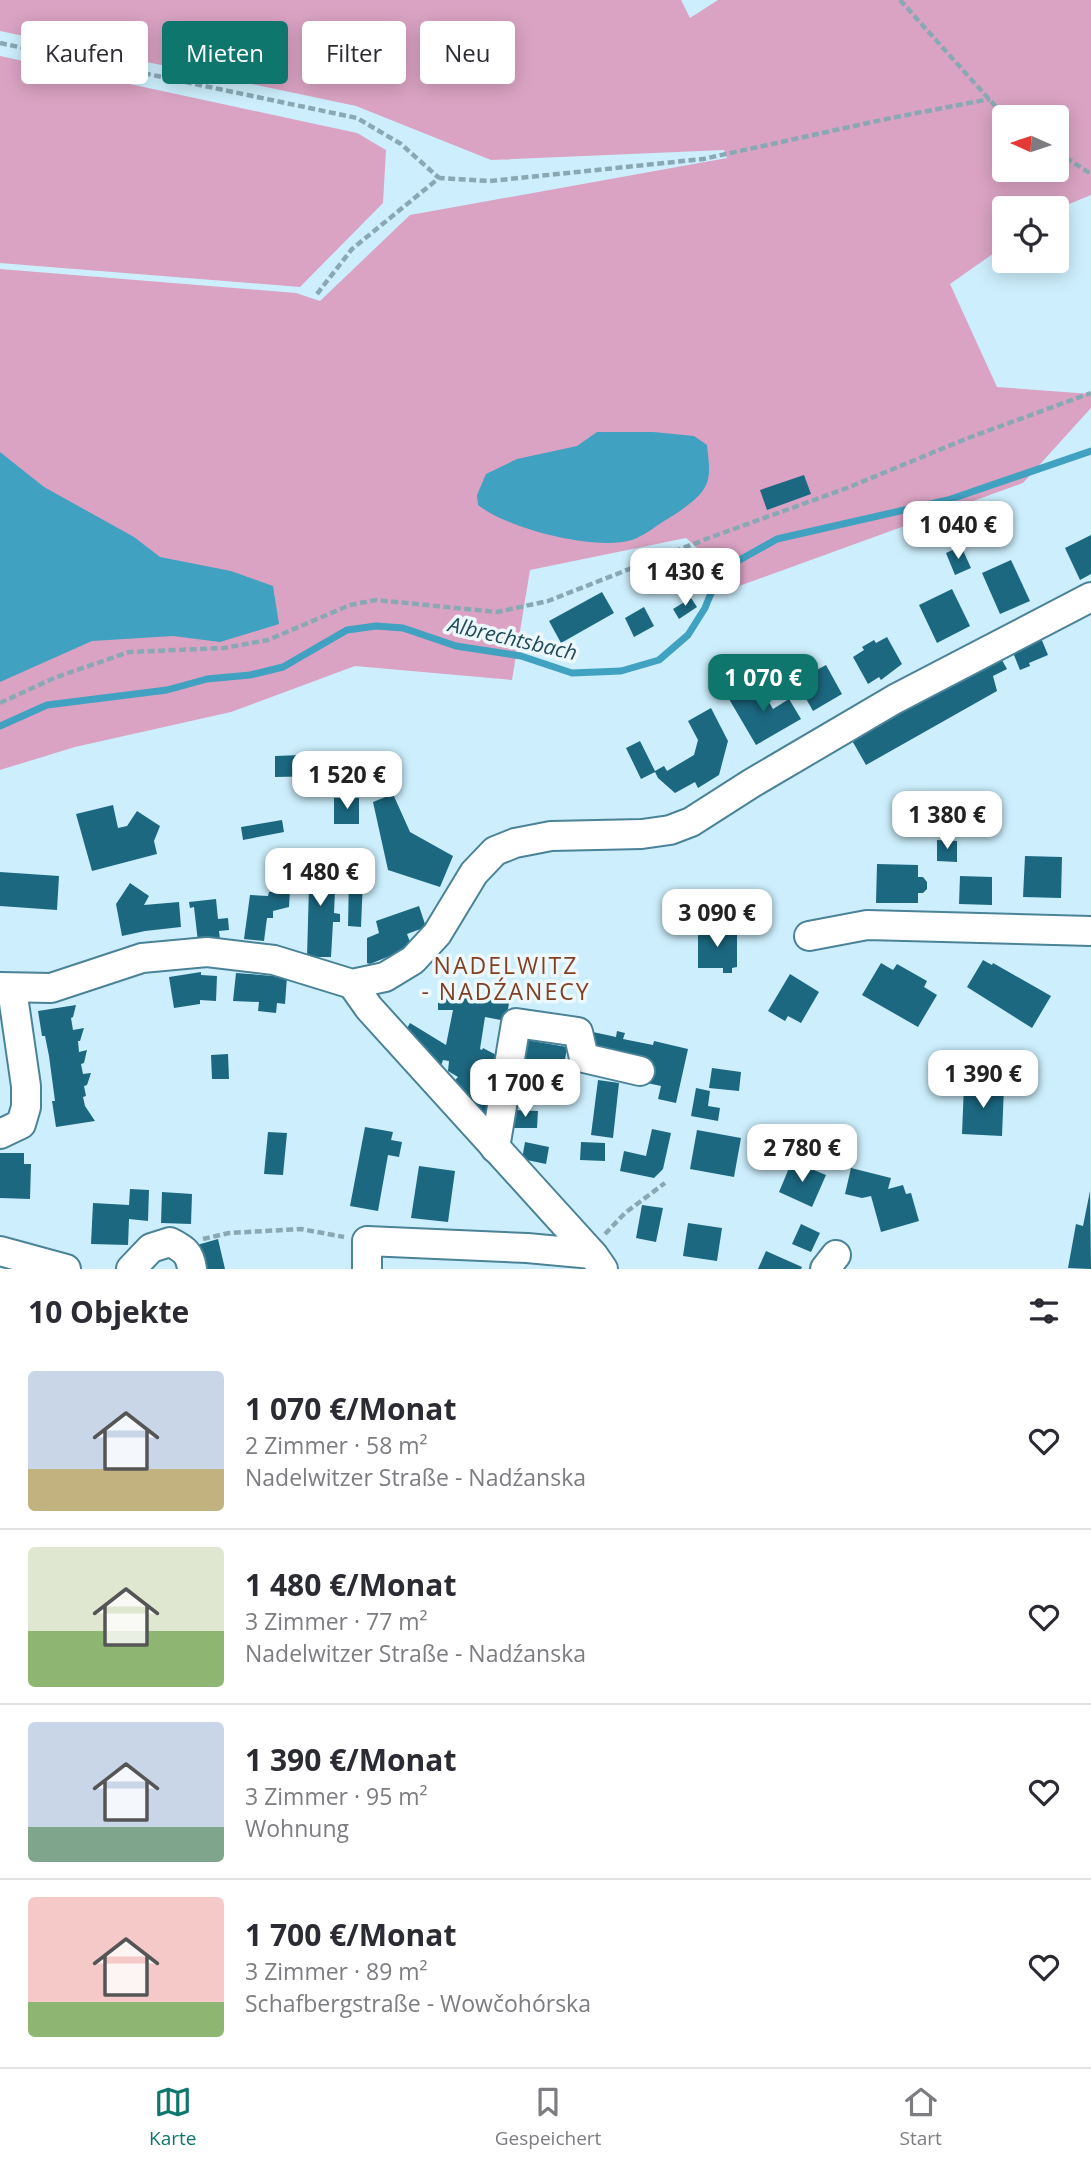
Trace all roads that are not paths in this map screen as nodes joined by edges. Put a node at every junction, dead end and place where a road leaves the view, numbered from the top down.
1 (1091, 597) edge
2 (1091, 931) edge
3 (809, 936) dead end
4 (352, 984) junction
5 (6, 988) edge
6 (640, 1071) dead end
7 (0, 1134) edge
8 (495, 1148) junction
9 (0, 1251) edge
10 (367, 1255) edge
11 (593, 1256) edge
12 (188, 1259) edge
13 (66, 1269) edge
14 (131, 1269) edge

1 - 4 street
2 - 3 street
4 - 5 street
4 - 8 street
5 - 7 street
6 - 8 street
8 - 11 street
9 - 13 street
10 - 11 street
12 - 14 street

